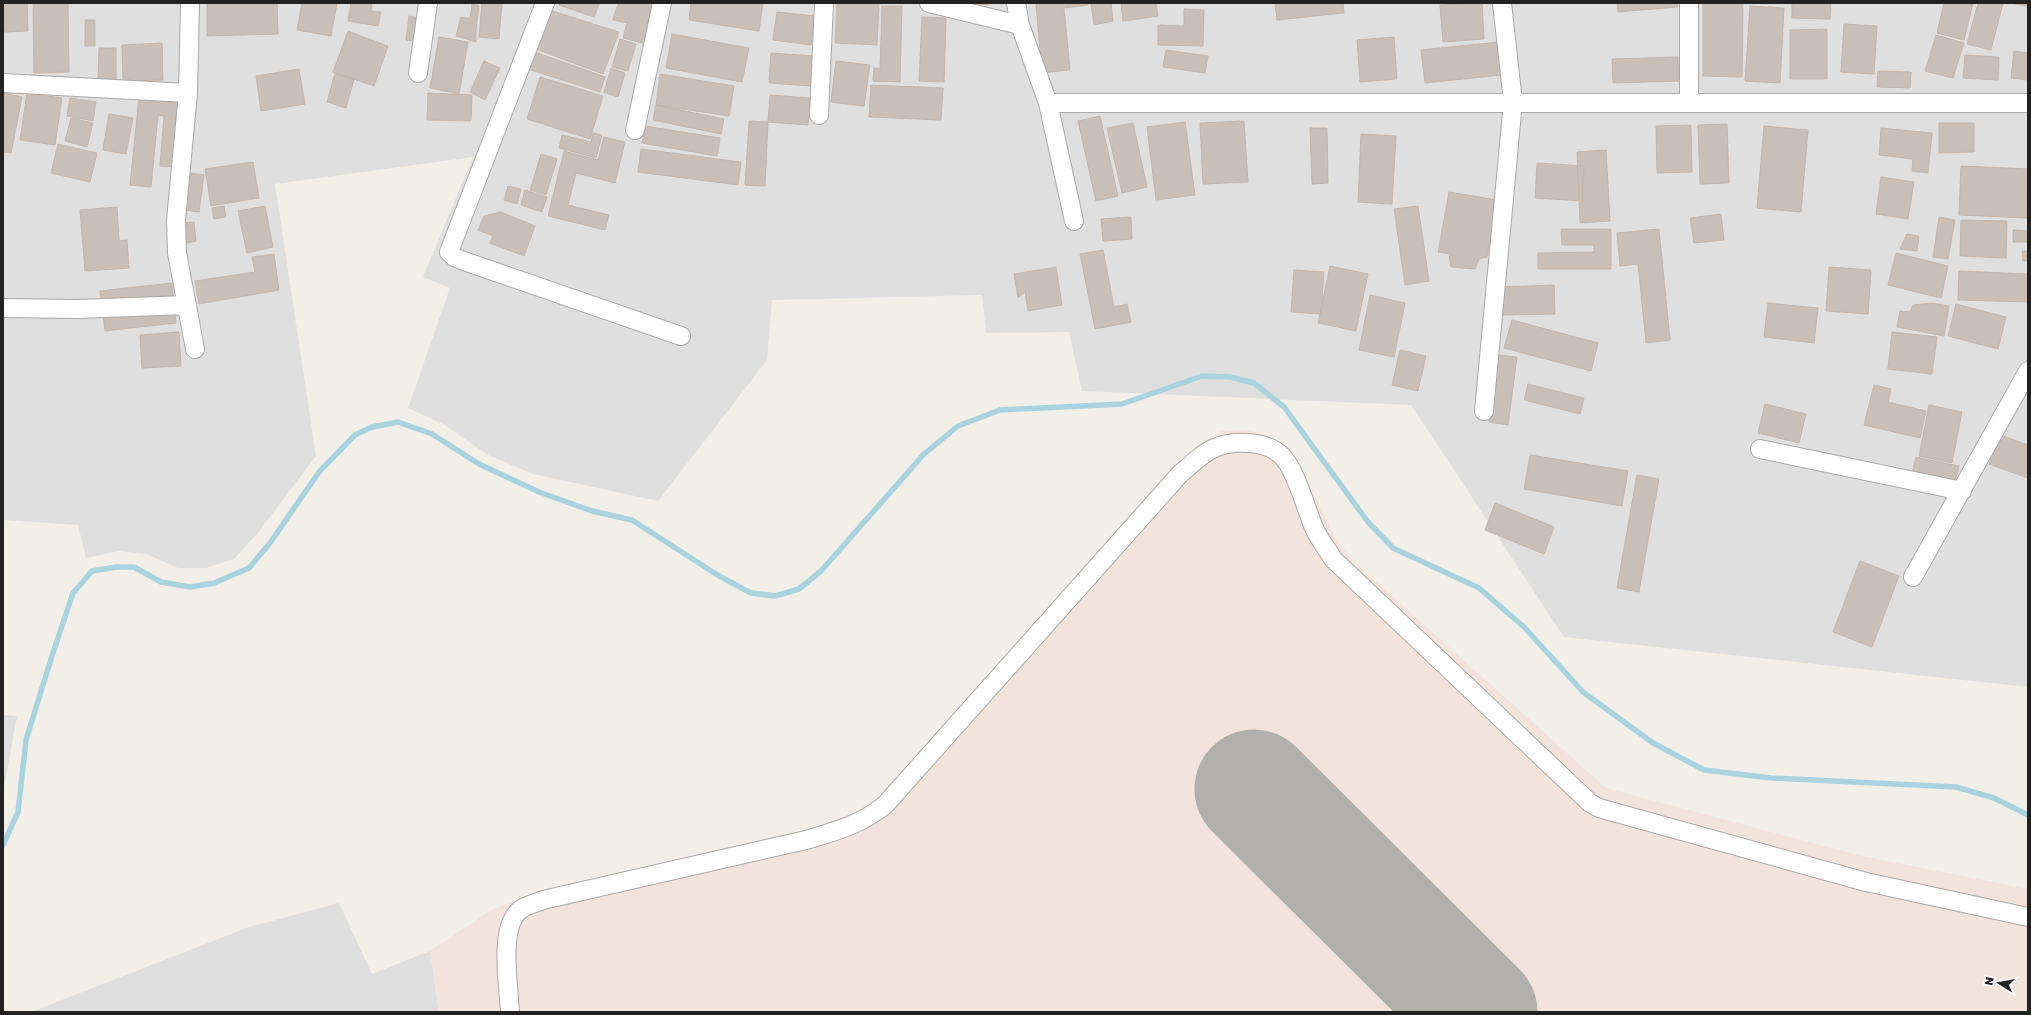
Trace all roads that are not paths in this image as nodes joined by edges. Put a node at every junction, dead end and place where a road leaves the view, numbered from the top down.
1 (190, 3) edge
2 (428, 3) edge
3 (545, 3) edge
4 (662, 3) edge
5 (824, 3) edge
6 (929, 3) edge
7 (1016, 3) edge
8 (1502, 3) edge
9 (1689, 3) edge
10 (1020, 25) junction
11 (418, 73) dead end
12 (3, 83) edge
13 (188, 93) junction
14 (1513, 102) junction
15 (1048, 103) junction
16 (1689, 103) junction
17 (2028, 104) edge
18 (820, 115) dead end
19 (635, 130) dead end
20 (1074, 220) dead end
21 (187, 305) junction
22 (3, 308) edge
23 (681, 336) dead end
24 (195, 349) dead end
25 (2028, 371) edge
26 (1484, 411) dead end
27 (1760, 449) dead end
28 (1962, 491) junction
29 (1913, 577) dead end
30 (2028, 917) edge
31 (510, 1012) edge

1 - 13 street
2 - 11 street
3 - 23 street
4 - 19 street
5 - 18 street
6 - 10 street
7 - 10 street
8 - 14 street
9 - 16 street
10 - 15 street
12 - 13 street
13 - 21 street
14 - 15 street
14 - 16 street
14 - 26 street
15 - 20 street
16 - 17 street
21 - 22 street
21 - 24 street
25 - 28 street
27 - 28 street
28 - 29 street
30 - 31 street

